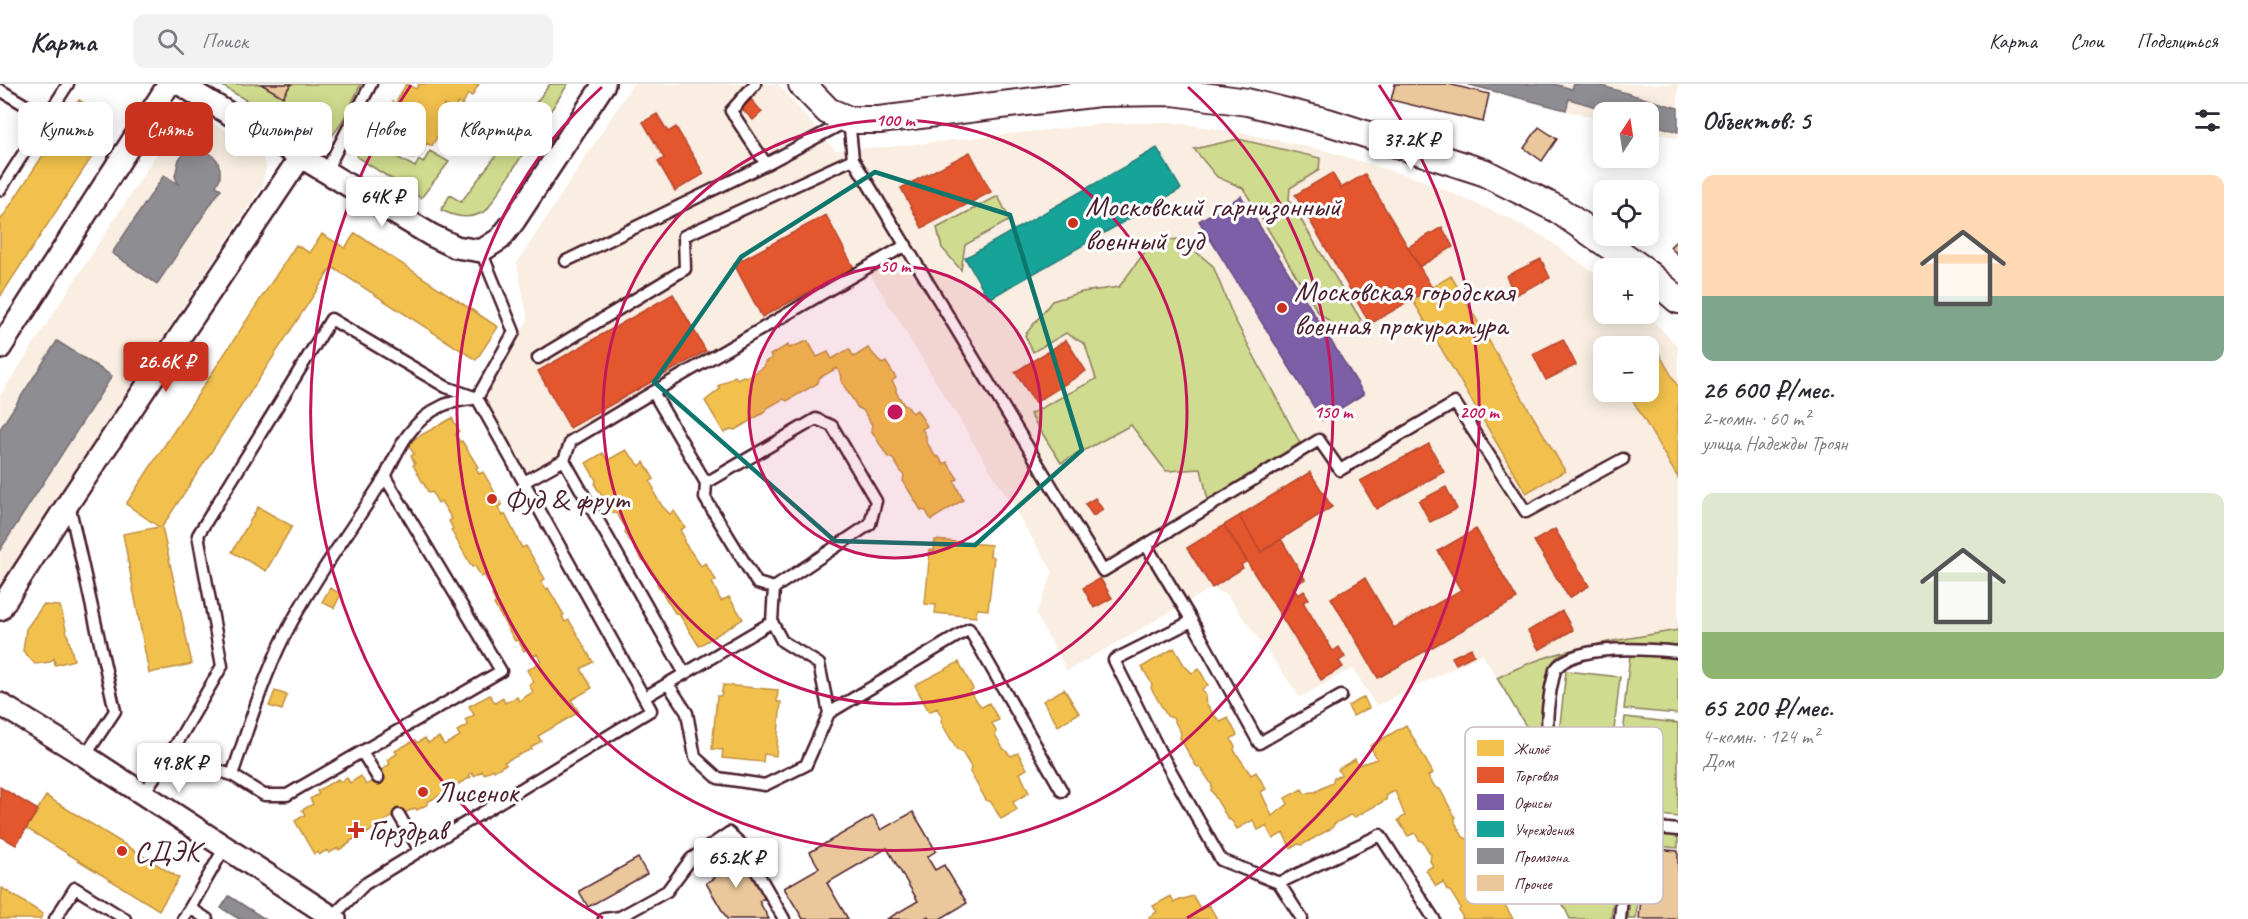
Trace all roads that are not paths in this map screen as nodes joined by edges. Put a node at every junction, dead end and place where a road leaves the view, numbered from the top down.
1 (68, 84) edge
2 (169, 84) edge
3 (180, 84) edge
4 (371, 84) edge
5 (603, 84) edge
6 (755, 84) edge
7 (802, 84) edge
8 (0, 90) edge
9 (20, 102) edge
10 (57, 102) edge
11 (225, 111) edge
12 (849, 120) junction
13 (22, 156) edge
14 (301, 156) joint
15 (853, 159) junction
16 (766, 164) junction
17 (326, 171) junction
18 (0, 190) edge
19 (906, 245) junction
20 (481, 251) junction
21 (1627, 258) edge
22 (566, 261) dead end
23 (1659, 284) edge
24 (1678, 300) edge
25 (0, 348) edge
26 (538, 358) dead end
27 (652, 392) junction
28 (477, 398) junction
29 (1623, 459) dead end
30 (564, 460) junction
31 (385, 477) junction
32 (524, 482) junction
33 (706, 483) junction
34 (69, 502) junction
35 (1146, 545) junction
36 (774, 588) junction
37 (0, 609) edge
38 (1192, 621) junction
39 (772, 622) junction
40 (1678, 651) edge
41 (685, 674) junction
42 (668, 684) junction
43 (1341, 696) dead end
44 (645, 698) junction
45 (0, 704) edge
46 (830, 713) junction
47 (1547, 727) edge
48 (362, 752) junction
49 (170, 755) junction
50 (85, 756) junction
51 (232, 775) junction
52 (378, 778) dead end
53 (1062, 791) dead end
54 (143, 794) junction
55 (399, 815) dead end
56 (1663, 828) edge
57 (1678, 830) edge
58 (225, 847) junction
59 (420, 851) junction
60 (1280, 883) junction
61 (1621, 904) edge
62 (190, 908) junction
63 (333, 918) edge
64 (55, 919) edge
65 (124, 919) edge
66 (183, 919) edge
67 (207, 919) edge
68 (604, 919) edge
69 (784, 919) edge
70 (1302, 919) edge
71 (1434, 919) edge
72 (1620, 919) edge

1 - 10 lane
2 - 25 street
3 - 11 street
4 - 17 lane
5 - 20 street
6 - 16 lane
7 - 12 street
8 - 9 lane
12 - 15 lane
12 - 16 lane
12 - 21 street
13 - 18 lane
14 - 17 street
14 - 34 street
15 - 19 lane
15 - 26 lane
16 - 22 lane
17 - 20 street
19 - 27 lane
19 - 35 lane
20 - 28 lane
23 - 24 street
27 - 30 lane
27 - 33 lane
28 - 31 lane
28 - 32 lane
28 - 49 lane
29 - 35 lane
30 - 32 lane
30 - 41 lane
31 - 48 lane
31 - 51 lane
32 - 44 lane
33 - 36 lane
33 - 36 lane
34 - 37 street
34 - 50 lane
35 - 38 lane
36 - 39 lane
38 - 43 lane
38 - 60 lane
39 - 41 lane
39 - 46 lane
40 - 47 lane
41 - 42 lane
42 - 44 lane
42 - 46 lane
44 - 59 lane
45 - 50 street
46 - 53 lane
48 - 51 lane
48 - 52 lane
49 - 51 lane
49 - 54 lane
50 - 54 street
54 - 58 street
55 - 59 lane
56 - 57 lane
58 - 62 lane
58 - 63 street
59 - 63 lane
60 - 70 lane
60 - 71 lane
61 - 72 lane
62 - 66 lane
62 - 67 lane
64 - 65 lane
68 - 69 lane

